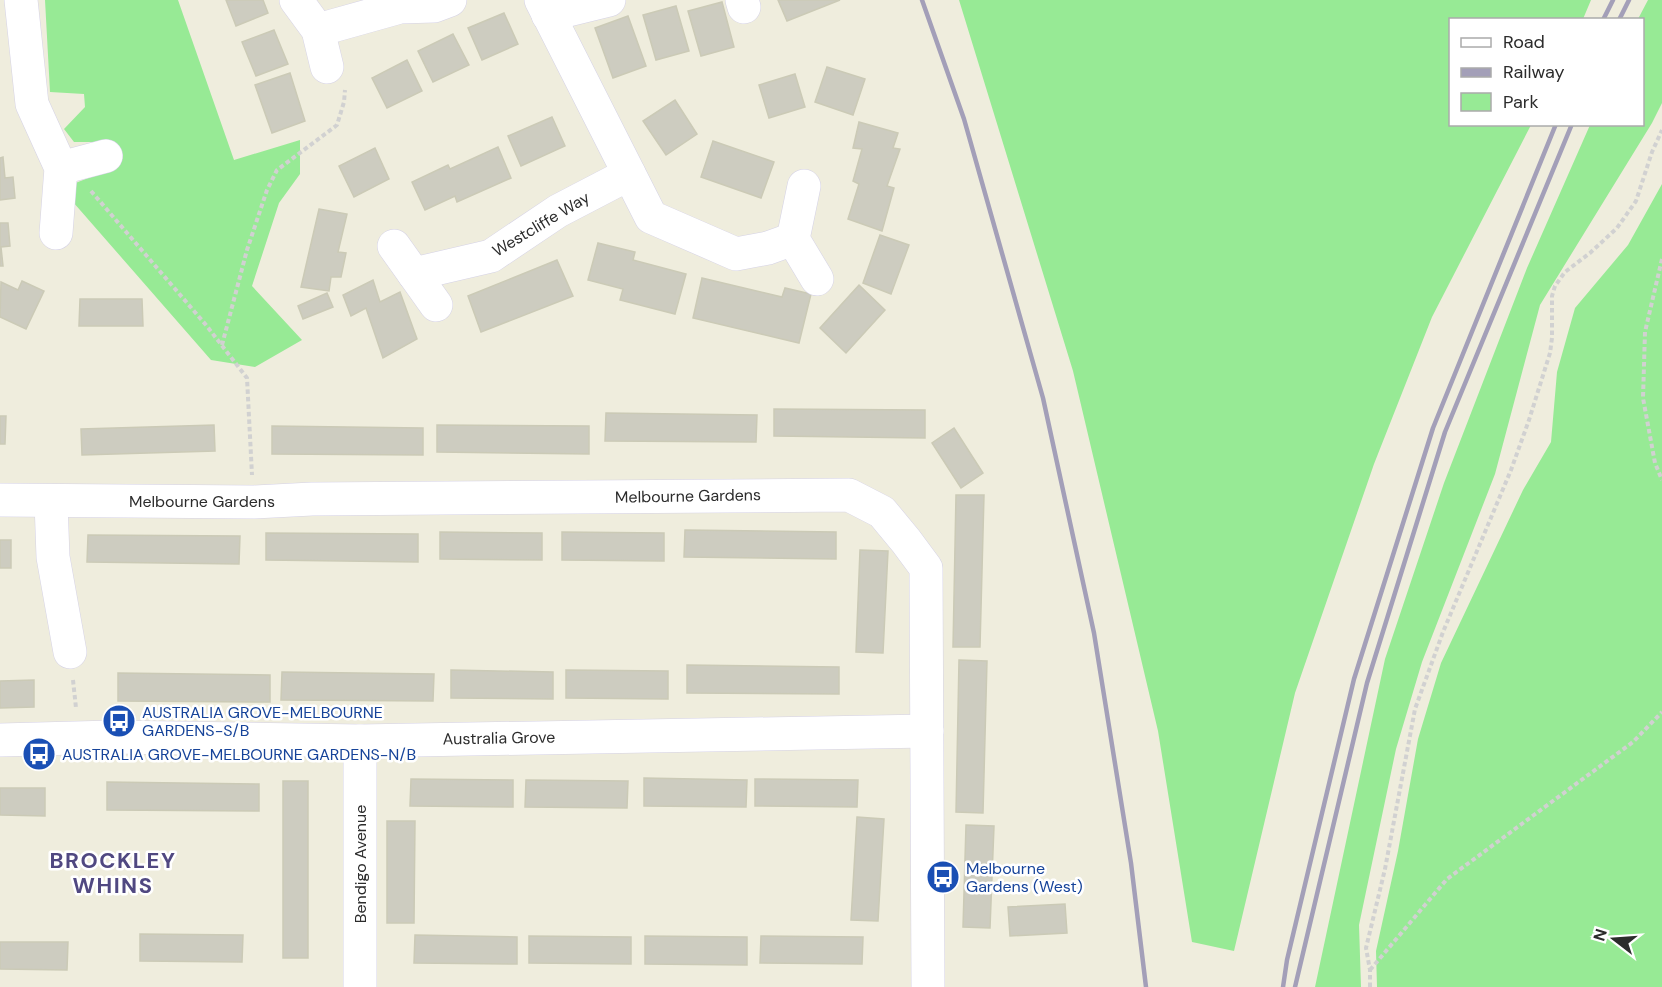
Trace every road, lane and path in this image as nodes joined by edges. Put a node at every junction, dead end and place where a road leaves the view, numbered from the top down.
1 (21, 0) edge
2 (296, 0) edge
3 (450, 0) edge
4 (609, 0) edge
5 (544, 8) edge
6 (318, 30) junction
7 (336, 74) joint
8 (1662, 130) edge
9 (106, 156) dead end
10 (65, 167) junction
11 (629, 174) junction
12 (804, 186) dead end
13 (56, 233) dead end
14 (793, 239) junction
15 (394, 246) dead end
16 (1662, 259) edge
17 (414, 274) junction
18 (817, 279) dead end
19 (435, 305) dead end
20 (222, 345) junction
21 (1662, 480) edge
22 (0, 500) edge
23 (51, 502) junction
24 (254, 502) junction
25 (70, 652) joint
26 (1662, 712) edge
27 (927, 731) junction
28 (80, 738) junction
29 (0, 740) edge
30 (360, 741) junction
31 (1370, 970) junction
32 (360, 987) edge
33 (928, 987) edge
34 (1370, 987) edge

1 - 10 street
2 - 6 street
3 - 6 street
4 - 5 street
5 - 11 street
6 - 7 street
7 - 20 path
8 - 31 path
9 - 10 street
10 - 13 street
10 - 20 path
11 - 14 street
11 - 17 street, Westcliffe Way
12 - 14 street
14 - 18 street
15 - 17 street
16 - 21 path
17 - 19 street
20 - 24 path
22 - 23 street, Melbourne Gardens
23 - 24 street, Melbourne Gardens
23 - 25 street
24 - 27 street, Melbourne Gardens
25 - 28 path
26 - 31 path
27 - 30 street, Australia Grove
27 - 33 street, Melbourne Gardens
28 - 29 street, Australia Grove
28 - 30 street, Australia Grove
30 - 32 street, Bendigo Avenue
31 - 34 path

